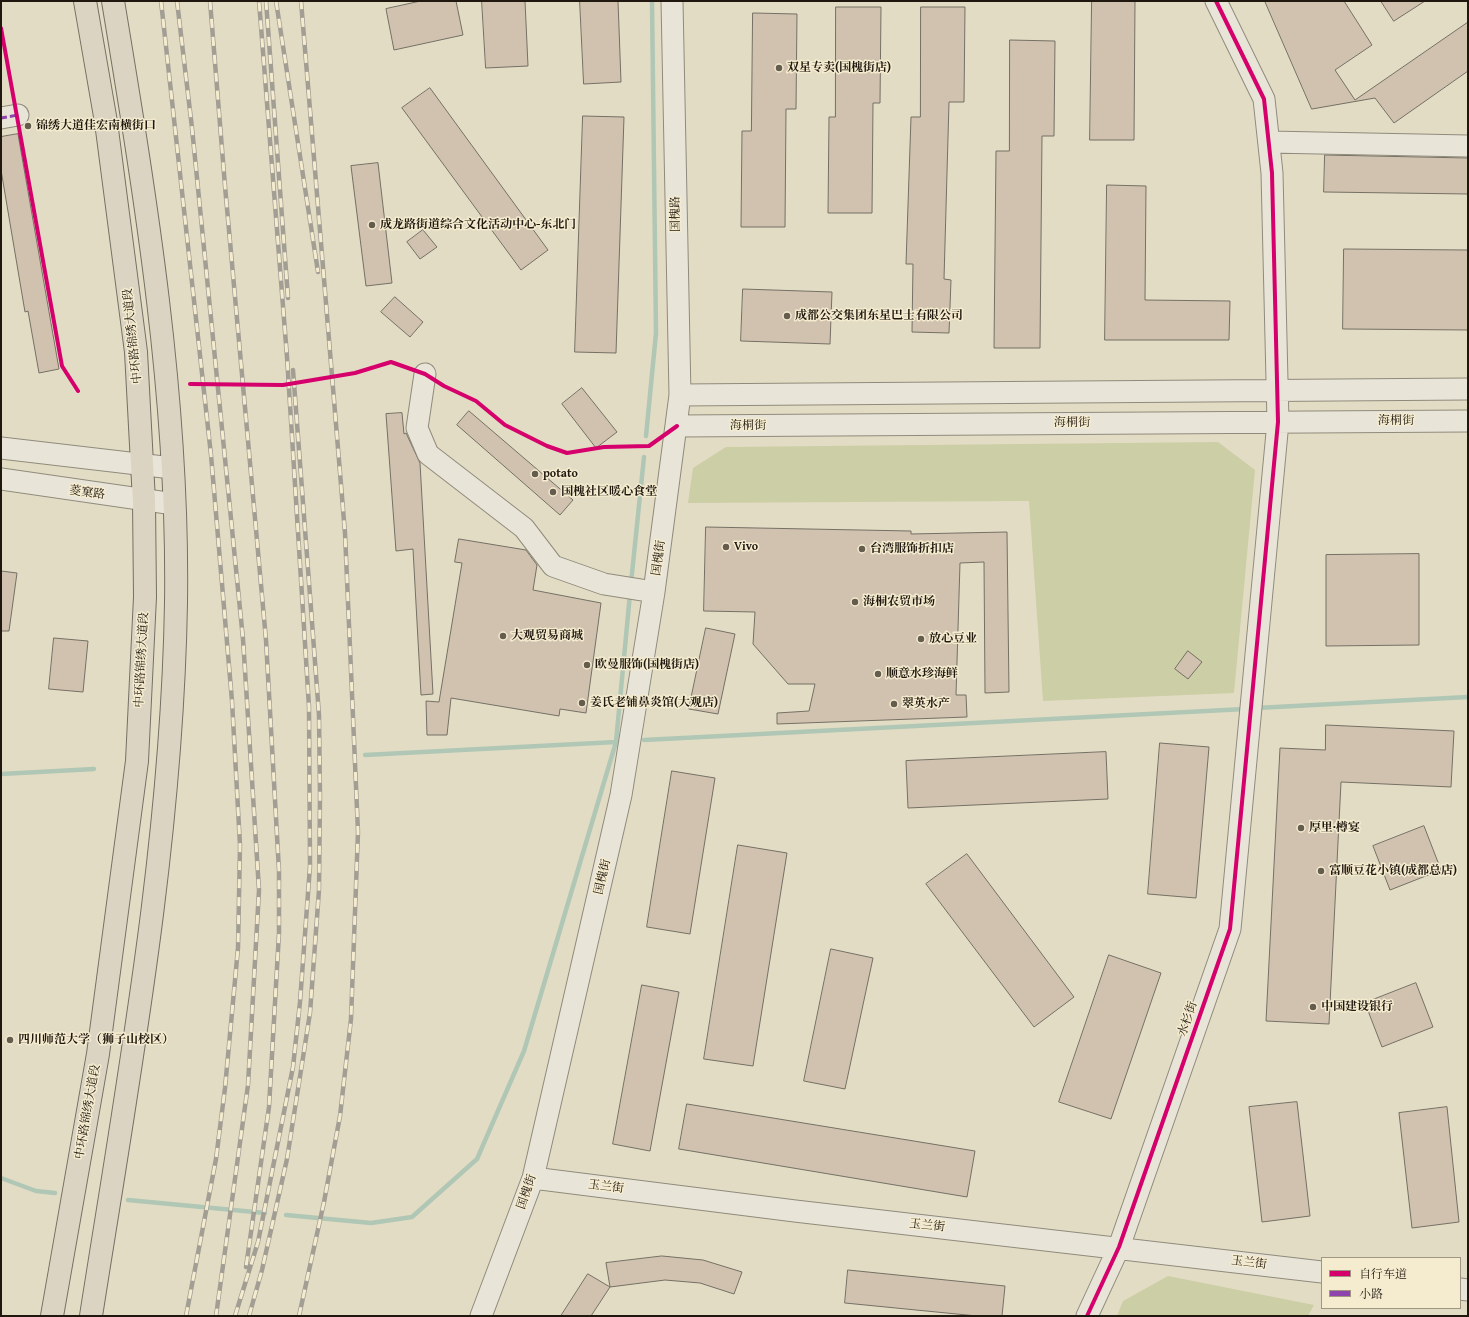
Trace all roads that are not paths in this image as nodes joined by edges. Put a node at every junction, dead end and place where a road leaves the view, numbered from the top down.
1 (85, 1) edge
2 (112, 1) edge
3 (672, 1) edge
4 (1216, 1) edge
5 (1269, 142) junction
6 (1468, 146) edge
7 (425, 374) dead end
8 (1468, 389) edge
9 (1278, 390) junction
10 (680, 396) junction
11 (1468, 421) edge
12 (1278, 422) junction
13 (677, 426) junction
14 (1, 448) edge
15 (142, 466) junction
16 (172, 468) junction
17 (1, 480) edge
18 (144, 501) junction
19 (174, 504) junction
20 (639, 590) junction
21 (533, 1178) junction
22 (1119, 1247) junction
23 (1321, 1272) edge
24 (52, 1316) edge
25 (90, 1316) edge
26 (481, 1316) edge
27 (1087, 1316) edge

1 - 15 main road, 中环路锦绣大道段
2 - 16 main road
3 - 10 street, 国槐路
4 - 5 street, 水杉街
5 - 6 street
5 - 9 street, 水杉街
7 - 20 street
8 - 9 street
9 - 10 street
9 - 12 street, 水杉街
10 - 13 street, 国槐路
11 - 12 street, 海桐街
12 - 13 street, 海桐街
12 - 22 street, 水杉街
13 - 20 street, 国槐街
14 - 15 street
15 - 16 street
15 - 18 main road, 中环路锦绣大道段
16 - 19 main road
17 - 18 street, 菱窠路
18 - 19 street, 菱窠路
18 - 24 main road, 中环路锦绣大道段
19 - 25 main road
20 - 21 street, 国槐街
21 - 22 street, 玉兰街
21 - 26 street, 国槐街
22 - 23 street, 玉兰街
22 - 27 street, 水杉街

